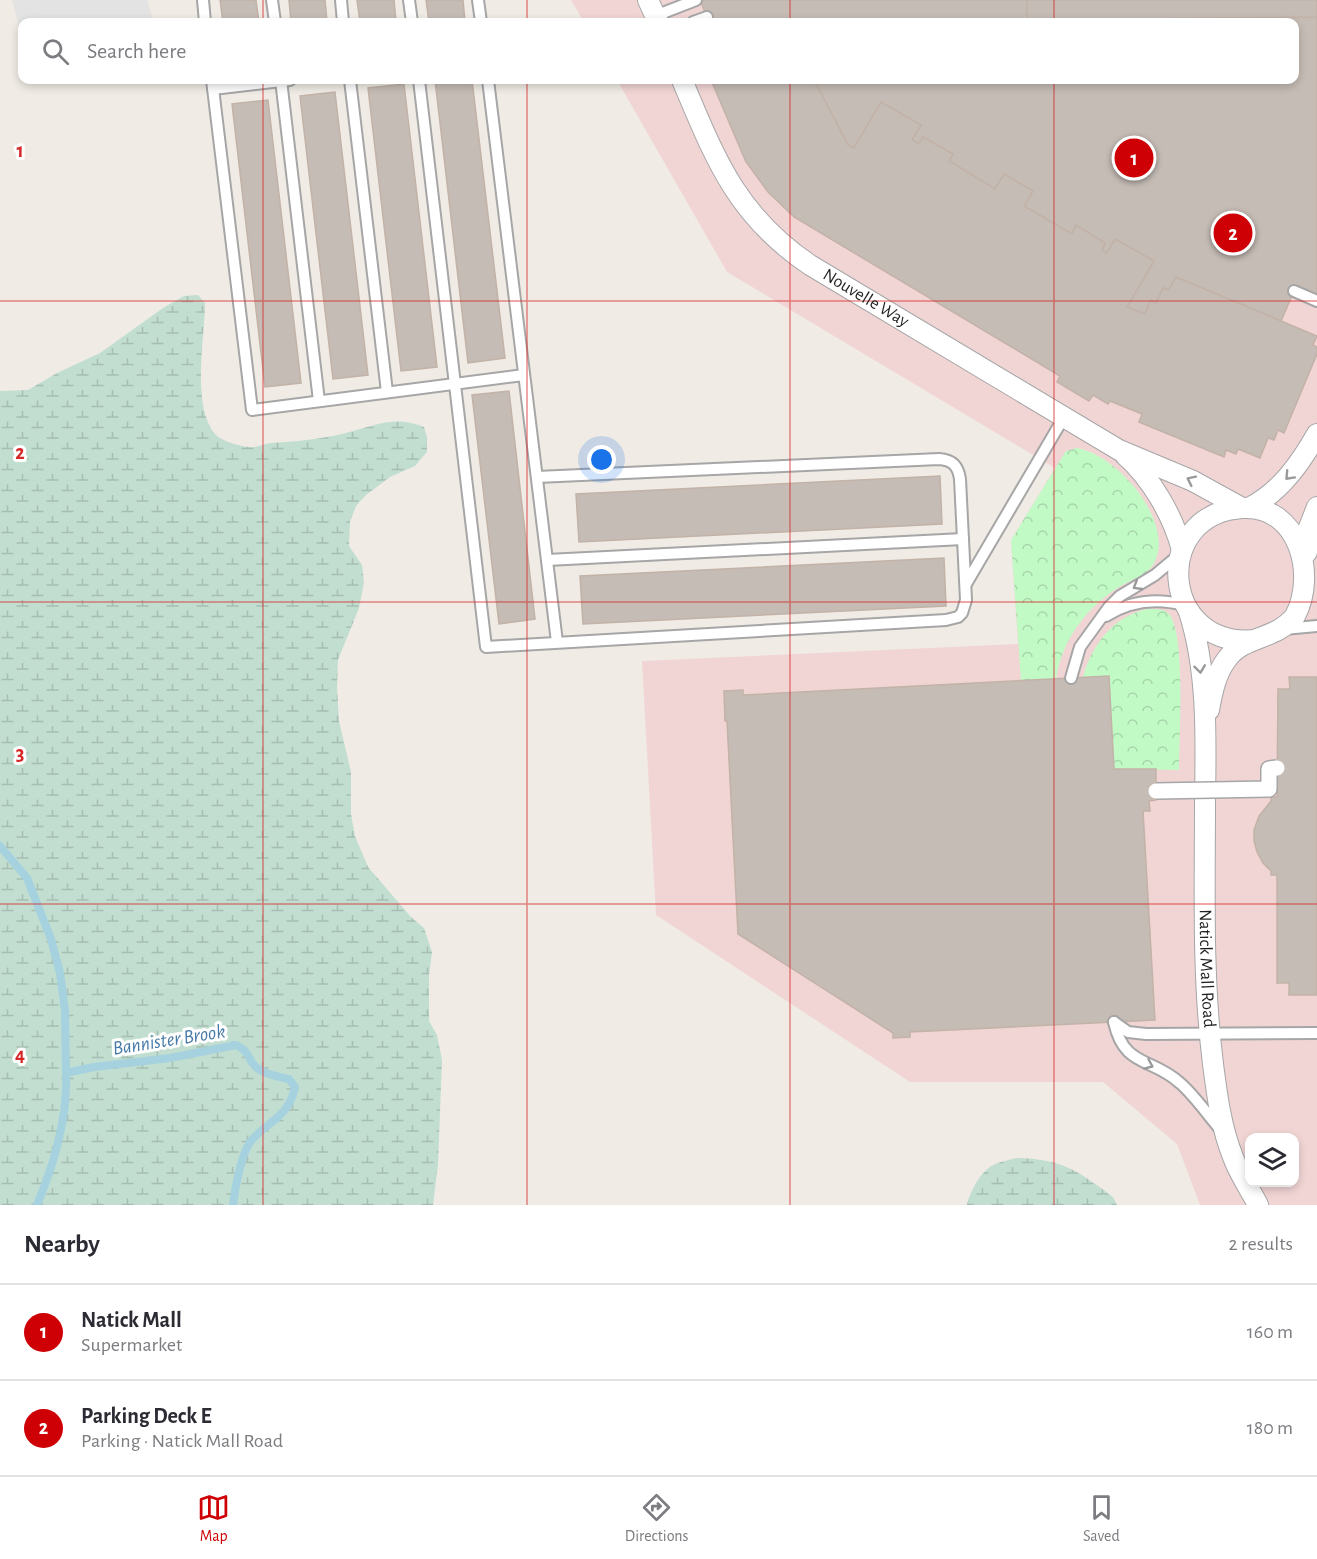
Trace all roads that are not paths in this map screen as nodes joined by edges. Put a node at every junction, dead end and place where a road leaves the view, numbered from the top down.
1 (203, 0) edge
2 (272, 0) edge
3 (341, 0) edge
4 (410, 0) edge
5 (478, 0) edge
6 (696, 0) edge
7 (654, 13) edge
8 (205, 18) edge
9 (274, 18) edge
10 (343, 18) edge
11 (412, 18) edge
12 (480, 18) edge
13 (213, 84) edge
14 (284, 84) edge
15 (350, 84) edge
16 (419, 84) edge
17 (488, 84) edge
18 (684, 84) edge
19 (1294, 291) dead end
20 (1317, 301) edge
21 (524, 375) junction
22 (455, 383) junction
23 (387, 392) junction
24 (319, 401) junction
25 (1064, 417) junction
26 (1317, 434) edge
27 (1119, 450) junction
28 (537, 477) junction
29 (1317, 507) edge
30 (1246, 508) junction
31 (963, 539) junction
32 (1181, 552) junction
33 (547, 560) junction
34 (1311, 569) junction
35 (966, 584) junction
36 (1186, 608) junction
37 (1098, 621) junction
38 (1317, 626) edge
39 (1276, 633) junction
40 (1255, 640) junction
41 (557, 642) junction
42 (1071, 678) dead end
43 (1206, 735) junction
44 (1277, 768) dead end
45 (1156, 791) dead end
46 (1210, 1032) junction
47 (1317, 1033) edge
48 (1226, 1136) junction
49 (1259, 1202) edge

1 - 8 lane
2 - 9 lane
3 - 10 lane
4 - 11 lane
5 - 12 lane
6 - 7 lane
13 - 24 lane
14 - 24 lane
15 - 23 lane
16 - 22 lane
17 - 21 lane
18 - 25 street, Nouvelle Way
19 - 20 lane
21 - 22 lane
21 - 28 lane
22 - 23 lane
22 - 41 lane
23 - 24 lane
25 - 27 street, Nouvelle Way
25 - 35 lane
26 -> 30 street
30 -> 27 street, Nouvelle Way
27 - 32 street, Nouvelle Way
28 - 31 lane
28 - 33 lane
29 - 34 street, Natick Mall Road
30 - 32 street
30 - 34 street
31 - 33 lane
31 - 35 lane
32 - 36 street, Natick Mall Road
32 -> 37 lane
33 - 41 lane
34 - 39 street, Natick Mall Road
35 - 41 lane
36 - 37 lane
36 - 40 street, Natick Mall Road
36 -> 43 street, Natick Mall Road
37 - 42 lane
38 - 39 lane
39 - 40 street, Natick Mall Road
40 - 43 street, Natick Mall Road
43 - 46 street, Natick Mall Road
44 - 45 street, bridge
46 - 47 lane
46 - 48 street, Natick Mall Road
46 -> 48 lane
48 - 49 street, Natick Mall Road

